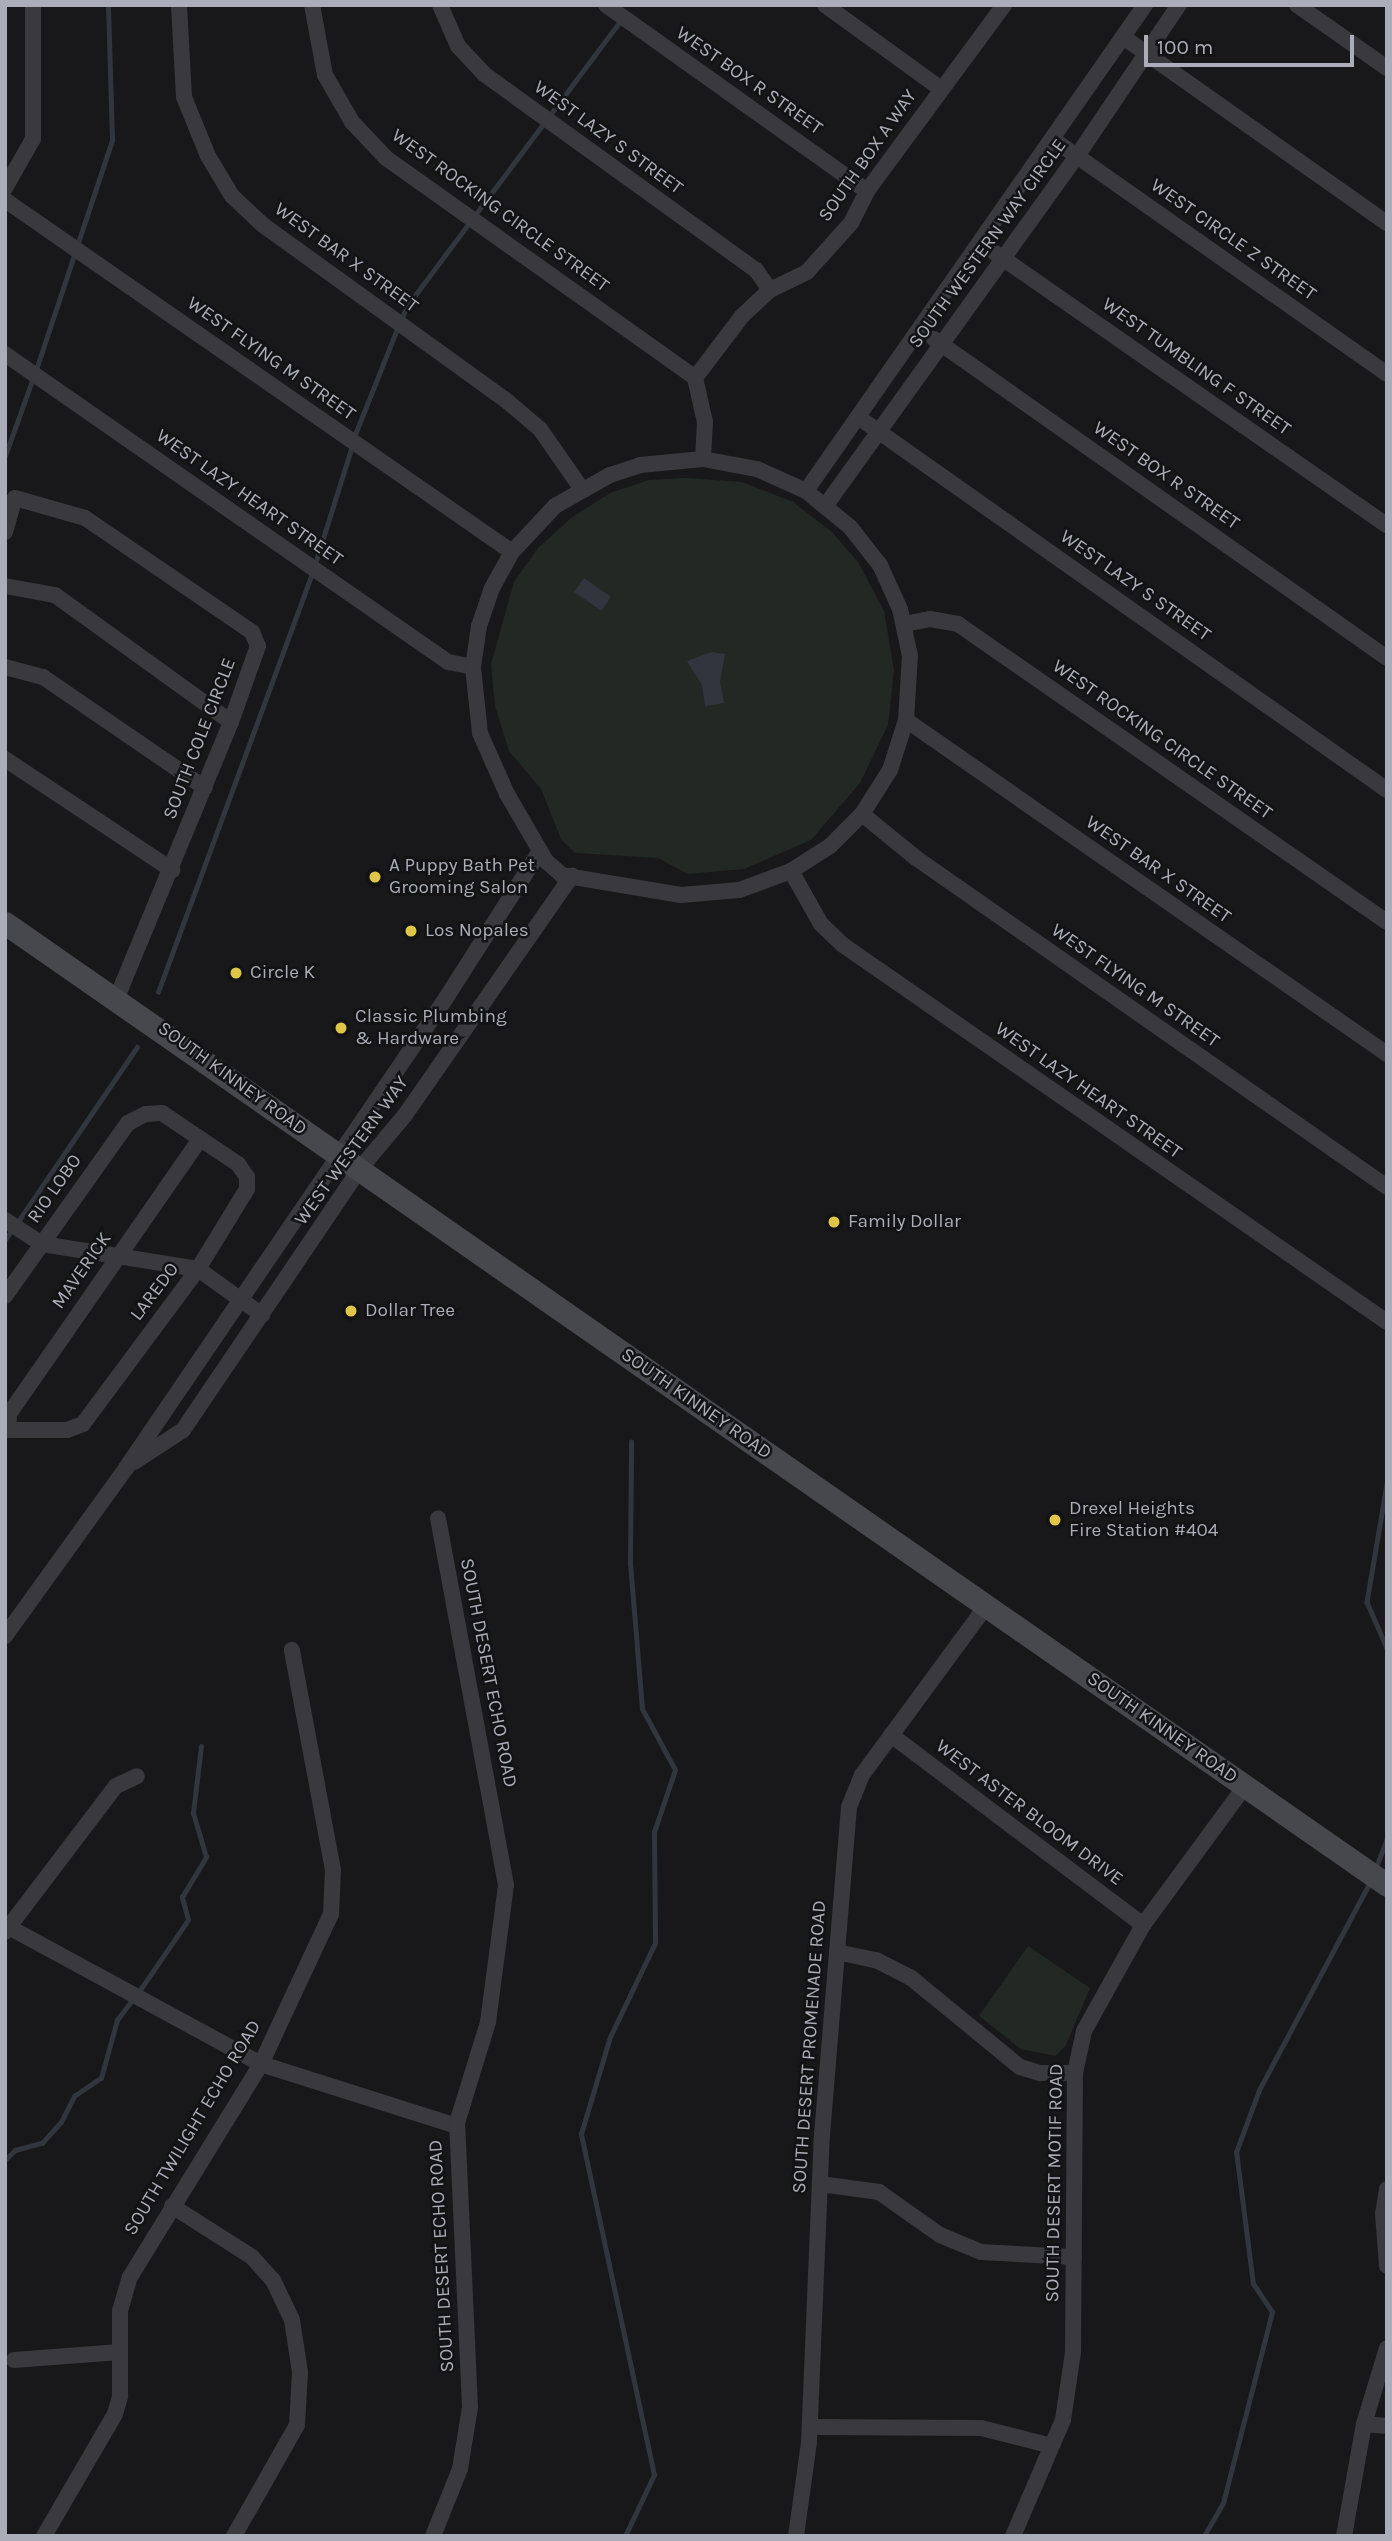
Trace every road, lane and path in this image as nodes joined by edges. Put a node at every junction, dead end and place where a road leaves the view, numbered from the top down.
1 (33, 5) edge
2 (179, 5) edge
3 (312, 5) edge
4 (440, 5) edge
5 (606, 5) edge
6 (825, 5) edge
7 (1004, 5) edge
8 (1144, 5) edge
9 (1179, 5) edge
10 (1297, 5) edge
11 (1319, 12) edge
12 (1123, 37) junction
13 (1147, 54) junction
14 (1387, 68) edge
15 (941, 89) junction
16 (1054, 140) junction
17 (1077, 156) junction
18 (5, 188) edge
19 (867, 191) junction
20 (5, 200) edge
21 (1387, 223) edge
22 (981, 243) junction
23 (1001, 258) junction
24 (770, 289) junction
25 (919, 331) junction
26 (941, 343) junction
27 (5, 354) edge
28 (1387, 374) edge
29 (695, 378) junction
30 (858, 417) junction
31 (880, 432) junction
32 (703, 459) junction
33 (581, 488) junction
34 (806, 491) junction
35 (827, 505) junction
36 (1387, 525) edge
37 (5, 532) edge
38 (512, 552) junction
39 (5, 586) edge
40 (904, 624) junction
41 (1387, 658) edge
42 (5, 667) edge
43 (473, 667) junction
44 (906, 720) junction
45 (231, 722) junction
46 (5, 759) edge
47 (205, 788) junction
48 (1387, 790) edge
49 (862, 814) junction
50 (540, 851) junction
51 (172, 870) junction
52 (791, 871) junction
53 (572, 876) junction
54 (1387, 922) edge
55 (5, 923) edge
56 (117, 997) junction
57 (1387, 1054) edge
58 (200, 1139) junction
59 (337, 1154) junction
60 (359, 1170) junction
61 (1387, 1187) edge
62 (5, 1220) edge
63 (42, 1244) junction
64 (117, 1257) junction
65 (198, 1269) junction
66 (5, 1296) edge
67 (239, 1298) junction
68 (262, 1315) junction
69 (1387, 1322) edge
70 (7, 1430) edge
71 (127, 1468) junction
72 (438, 1518) dead end
73 (987, 1605) junction
74 (5, 1636) edge
75 (292, 1650) dead end
76 (891, 1735) junction
77 (137, 1776) dead end
78 (1245, 1786) junction
79 (1377, 1879) edge
80 (1143, 1925) junction
81 (6, 1928) edge
82 (837, 1952) junction
83 (261, 2064) junction
84 (1075, 2073) junction
85 (456, 2126) junction
86 (820, 2184) junction
87 (1387, 2189) edge
88 (172, 2206) junction
89 (1074, 2257) junction
90 (1387, 2266) edge
91 (1387, 2347) edge
92 (120, 2352) junction
93 (14, 2360) dead end
94 (1364, 2424) junction
95 (1387, 2426) edge
96 (810, 2427) junction
97 (1052, 2446) junction
98 (44, 2536) edge
99 (234, 2536) edge
100 (433, 2536) edge
101 (796, 2536) edge
102 (1013, 2536) edge
103 (1343, 2536) edge

1 - 18 street
2 - 33 street, WEST BAR X STREET
3 - 29 street, WEST ROCKING CIRCLE STREET
4 - 24 street, WEST LAZY S STREET
5 - 19 street, WEST BOX R STREET
6 - 15 street
7 - 15 street, SOUTH BOX A WAY
8 - 12 street, SOUTH WESTERN WAY CIRCLE
9 - 13 street, SOUTH WESTERN WAY CIRCLE
10 - 11 street
11 - 14 street
12 - 13 street
12 - 16 street, SOUTH WESTERN WAY CIRCLE
13 - 17 street, SOUTH WESTERN WAY CIRCLE
13 - 21 street
15 - 19 street, SOUTH BOX A WAY
16 - 17 street, WEST CIRCLE Z STREET
16 - 22 street, SOUTH WESTERN WAY CIRCLE
17 - 23 street, SOUTH WESTERN WAY CIRCLE
17 - 28 street, WEST CIRCLE Z STREET
19 - 24 street, SOUTH BOX A WAY
20 - 38 street, WEST FLYING M STREET
22 - 23 street, WEST TUMBLING F STREET
22 - 25 street, SOUTH WESTERN WAY CIRCLE
23 - 26 street, SOUTH WESTERN WAY CIRCLE
23 - 36 street, WEST TUMBLING F STREET
24 - 29 street, SOUTH BOX A WAY
25 - 26 street, WEST BOX R STREET
25 - 30 street, SOUTH WESTERN WAY CIRCLE
26 - 31 street, SOUTH WESTERN WAY CIRCLE
26 - 41 street, WEST BOX R STREET
27 - 43 street, WEST LAZY HEART STREET
29 - 32 street
30 - 31 street, WEST LAZY S STREET
30 - 34 street, SOUTH WESTERN WAY CIRCLE
31 - 35 street, SOUTH WESTERN WAY CIRCLE
31 - 48 street, WEST LAZY S STREET
32 - 33 street
32 - 34 street
33 - 38 street
34 - 35 street
35 - 40 street
37 - 45 street, SOUTH COLE CIRCLE
38 - 43 street
39 - 45 street
40 - 44 street
40 - 54 street, WEST ROCKING CIRCLE STREET
42 - 47 street
43 - 50 street
44 - 49 street
44 - 57 street, WEST BAR X STREET
45 - 47 street, SOUTH COLE CIRCLE
46 - 51 street
47 - 51 street, SOUTH COLE CIRCLE
49 - 52 street
49 - 61 street, WEST FLYING M STREET
50 - 53 street
50 - 59 street, WEST WESTERN WAY
51 - 56 street, SOUTH COLE CIRCLE
52 - 53 street
52 - 69 street, WEST LAZY HEART STREET
53 - 60 street, WEST WESTERN WAY
55 - 56 main road, SOUTH KINNEY ROAD
56 - 59 main road, SOUTH KINNEY ROAD
58 - 63 street, RIO LOBO
58 - 64 street, MAVERICK
58 - 65 street, LAREDO
59 - 60 main road, SOUTH KINNEY ROAD
59 - 67 street, WEST WESTERN WAY
60 - 68 street, WEST WESTERN WAY
60 - 73 main road, SOUTH KINNEY ROAD
62 - 63 street
63 - 64 street
63 - 66 street, RIO LOBO
64 - 65 street
64 - 70 street, MAVERICK
65 - 67 street
65 - 70 street, LAREDO
67 - 68 street
67 - 71 street, WEST WESTERN WAY
68 - 71 street, WEST WESTERN WAY
71 - 74 street, WEST WESTERN WAY
72 - 85 street, SOUTH DESERT ECHO ROAD
73 - 76 street, SOUTH DESERT PROMENADE ROAD
73 - 78 main road, SOUTH KINNEY ROAD
75 - 83 street, SOUTH TWILIGHT ECHO ROAD
76 - 80 street, WEST ASTER BLOOM DRIVE
76 - 82 street, SOUTH DESERT PROMENADE ROAD
77 - 81 street
78 - 79 main road, SOUTH KINNEY ROAD
78 - 80 street, SOUTH DESERT MOTIF ROAD
80 - 84 street, SOUTH DESERT MOTIF ROAD
81 - 83 street
82 - 84 street
82 - 86 street, SOUTH DESERT PROMENADE ROAD
83 - 85 street
83 - 88 street, SOUTH TWILIGHT ECHO ROAD
84 - 89 street, SOUTH DESERT MOTIF ROAD
85 - 100 street, SOUTH DESERT ECHO ROAD
86 - 89 street
86 - 96 street, SOUTH DESERT PROMENADE ROAD
87 - 90 street
88 - 92 street, SOUTH TWILIGHT ECHO ROAD
88 - 99 street
89 - 97 street, SOUTH DESERT MOTIF ROAD
91 - 94 street
92 - 93 street
92 - 98 street, SOUTH TWILIGHT ECHO ROAD
94 - 95 street
94 - 103 street
96 - 97 street
96 - 101 street, SOUTH DESERT PROMENADE ROAD
97 - 102 street, SOUTH DESERT MOTIF ROAD

